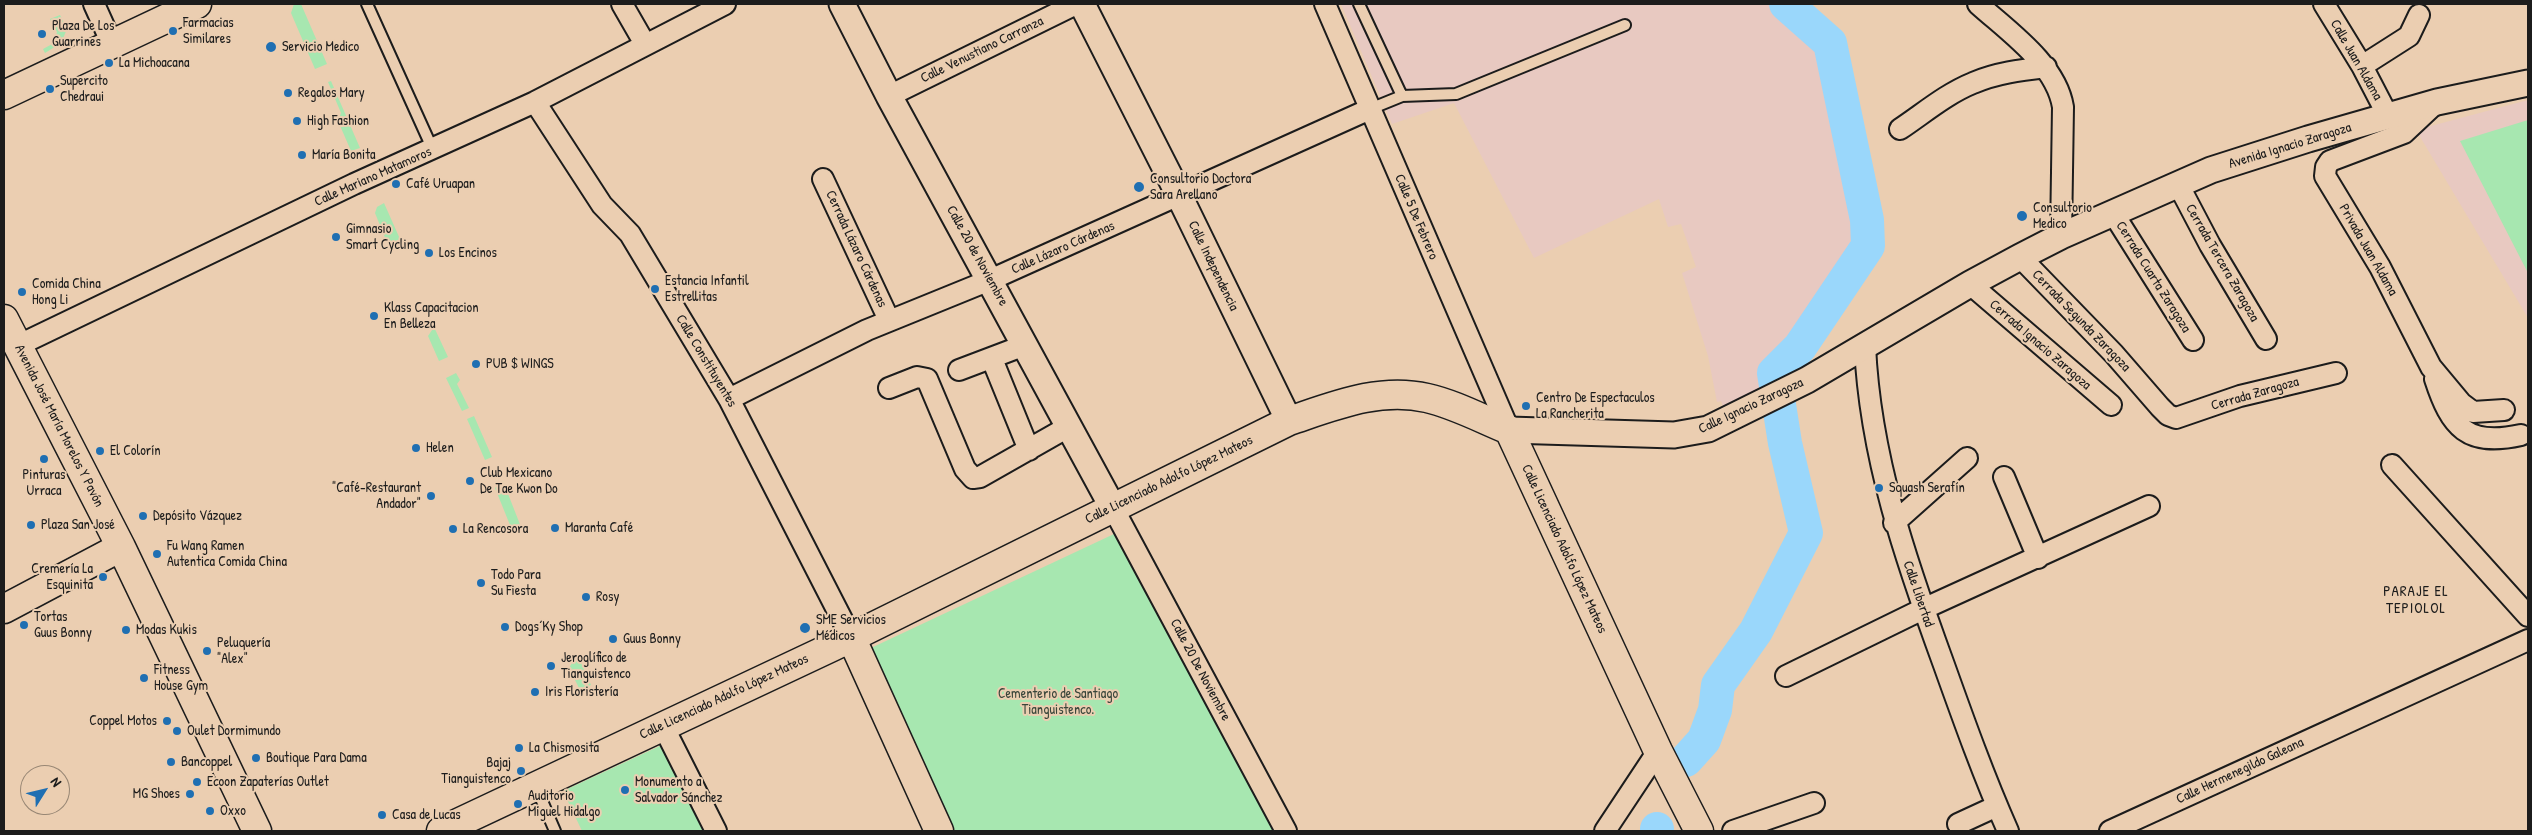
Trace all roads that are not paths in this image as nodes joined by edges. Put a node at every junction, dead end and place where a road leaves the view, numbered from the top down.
1 (94, 4) edge
2 (197, 4) edge
3 (367, 4) edge
4 (622, 4) edge
5 (725, 4) edge
6 (842, 4) edge
7 (1076, 4) edge
8 (1082, 4) edge
9 (1325, 4) edge
10 (1359, 4) edge
11 (1978, 4) edge
12 (2324, 4) edge
13 (2419, 15) dead end
14 (1625, 25) dead end
15 (112, 44) junction
16 (645, 44) junction
17 (2362, 66) junction
18 (2046, 67) junction
19 (2528, 83) edge
20 (4, 95) edge
21 (889, 96) junction
22 (1402, 96) junction
23 (535, 102) junction
24 (2437, 102) junction
25 (1370, 109) junction
26 (2388, 116) junction
27 (1900, 129) dead end
28 (433, 150) junction
29 (822, 179) dead end
30 (2179, 186) junction
31 (1179, 196) junction
32 (2113, 213) junction
33 (2061, 236) junction
34 (2020, 257) junction
35 (990, 280) junction
36 (1970, 284) junction
37 (4, 319) edge
38 (889, 320) junction
39 (2266, 339) dead end
40 (2193, 340) dead end
41 (19, 345) junction
42 (1025, 345) junction
43 (1865, 346) junction
44 (992, 359) junction
45 (2431, 367) junction
46 (959, 370) dead end
47 (2336, 372) dead end
48 (890, 388) dead end
49 (729, 399) junction
50 (2111, 406) dead end
51 (2504, 410) dead end
52 (2176, 418) joint
53 (1290, 421) junction
54 (1068, 427) junction
55 (1509, 430) junction
56 (2521, 436) dead end
57 (1029, 450) junction
58 (1967, 458) dead end
59 (2392, 465) dead end
60 (2004, 477) dead end
61 (2149, 506) dead end
62 (1113, 508) junction
63 (1894, 523) junction
64 (121, 547) junction
65 (2038, 558) junction
66 (4, 609) edge
67 (1923, 609) junction
68 (2528, 616) edge
69 (851, 637) junction
70 (2528, 640) edge
71 (1786, 676) dead end
72 (663, 726) junction
73 (1658, 751) junction
74 (536, 786) junction
75 (1814, 803) dead end
76 (1997, 806) junction
77 (1958, 824) dead end
78 (257, 831) edge
79 (441, 831) edge
80 (555, 831) edge
81 (716, 831) edge
82 (939, 831) edge
83 (1286, 831) edge
84 (1605, 831) edge
85 (1699, 831) edge
86 (1733, 831) edge
87 (2008, 831) edge
88 (2110, 831) edge

1 - 15 street
2 - 15 main road
3 - 28 lane
4 - 16 street
5 - 16 street, Calle Mariano Matamoros
6 - 21 street, Calle 20 de Noviembre
7 - 21 street, Calle Venustiano Carranza
8 - 31 street, Calle Independencia
9 - 25 street, Calle 5 De Febrero
10 - 22 lane
11 - 18 street
12 - 17 street, Calle Juan Aldama
13 - 17 street
14 - 22 lane
15 - 20 main road
16 - 23 street, Calle Mariano Matamoros
17 - 26 street, Calle Juan Aldama
18 - 27 street
18 - 33 street
19 - 24 street, Avenida Ignacio Zaragoza
21 - 35 street, Calle 20 de Noviembre
22 - 25 lane
23 - 28 street, Calle Mariano Matamoros
23 - 49 street, Calle Constituyentes
24 - 26 street, Avenida Ignacio Zaragoza
24 - 45 street, Privada Juan Aldama
25 - 31 street, Calle Lázaro Cárdenas
25 - 55 street, Calle 5 De Febrero
26 - 30 street, Avenida Ignacio Zaragoza
28 - 41 street, Calle Mariano Matamoros
29 - 38 street, Cerrada Lázaro Cárdenas
30 - 32 street, Avenida Ignacio Zaragoza
30 - 39 street, Cerrada Tercera Zaragoza
31 - 35 street, Calle Lázaro Cárdenas
31 - 53 street, Calle Independencia
32 - 33 street, Avenida Ignacio Zaragoza
32 - 40 street, Cerrada Cuarta Zaragoza
33 - 34 street, Avenida Ignacio Zaragoza
34 - 36 street, Avenida Ignacio Zaragoza
34 - 52 street, Cerrada Segunda Zaragoza
35 - 38 street, Calle Lázaro Cárdenas
35 - 42 street, Calle 20 de Noviembre
36 - 43 street, Avenida Ignacio Zaragoza
36 - 50 street, Cerrada Ignacio Zaragoza
37 - 41 main road, Avenida José María Morelos Y Pavón
38 - 49 street, Calle Lázaro Cárdenas
41 - 64 main road, Avenida José María Morelos Y Pavón
42 - 44 street
42 - 54 street, Calle 20 de Noviembre
43 - 55 street, Calle Ignacio Zaragoza
43 - 63 street, Calle Libertad
44 - 46 street
44 - 57 street
45 - 51 street, Privada Juan Aldama
45 - 56 street
47 - 52 street, Cerrada Zaragoza
48 - 57 street
49 - 69 street, Calle Constituyentes
53 - 55 main road, Calle Licenciado Adolfo López Mateos
53 - 62 main road, Calle Licenciado Adolfo López Mateos
54 - 57 street
54 - 62 street, Calle 20 de Noviembre
55 - 73 main road, Calle Licenciado Adolfo López Mateos
58 - 63 street
59 - 68 street
60 - 65 street
61 - 65 street
62 - 69 main road, Calle Licenciado Adolfo López Mateos
62 - 83 street, Calle 20 De Noviembre
63 - 67 street, Calle Libertad
64 - 66 main road
64 - 78 main road, Avenida José María Morelos Y Pavón
65 - 67 street
67 - 71 street
67 - 76 street, Calle Libertad
69 - 72 main road, Calle Licenciado Adolfo López Mateos
69 - 82 main road
70 - 88 street, Calle Hermenegildo Galeana
72 - 74 main road, Calle Licenciado Adolfo López Mateos
72 - 81 street
73 - 84 street
73 - 85 main road, Calle Licenciado Adolfo López Mateos
74 - 79 main road, Calle Licenciado Adolfo López Mateos
74 - 80 lane
75 - 86 street
76 - 77 street
76 - 87 street, Calle Libertad

